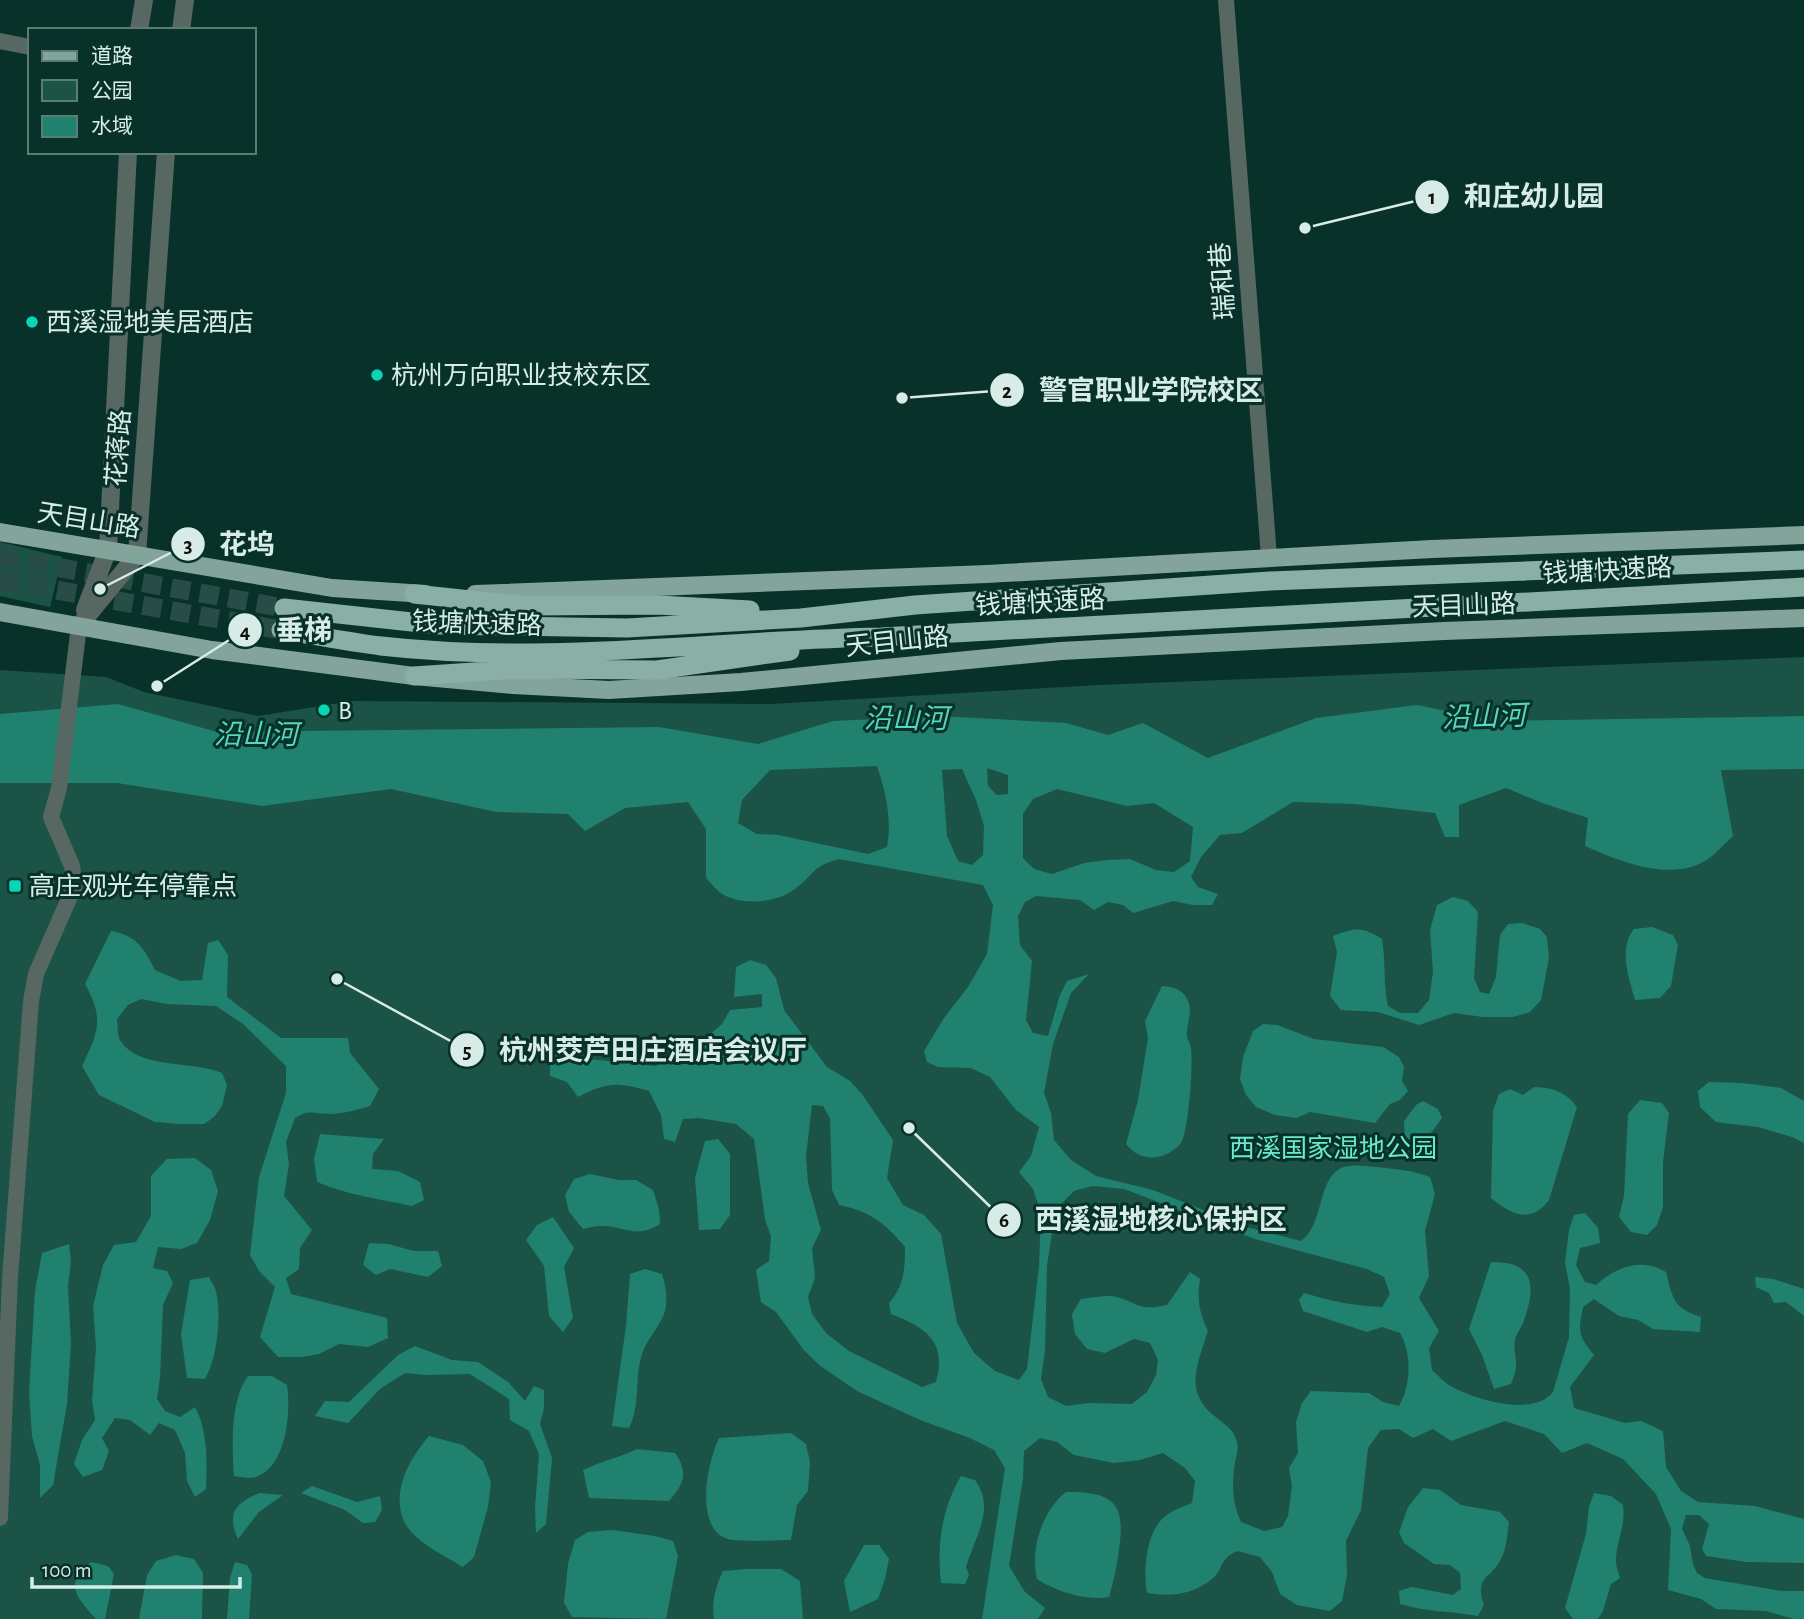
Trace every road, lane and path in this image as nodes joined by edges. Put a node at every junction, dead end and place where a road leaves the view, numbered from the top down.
1 (144, 0) edge
2 (186, 0) edge
3 (1226, 0) edge
4 (139, 28) edge
5 (181, 28) edge
6 (0, 41) edge
7 (28, 47) edge
8 (128, 154) edge
9 (166, 154) edge
10 (0, 532) edge
11 (1804, 535) edge
12 (108, 549) junction
13 (136, 555) junction
14 (1269, 557) junction
15 (1804, 560) edge
16 (1804, 587) edge
17 (414, 594) junction
18 (915, 605) junction
19 (284, 608) tunnel mouth
20 (0, 612) edge
21 (1804, 618) edge
22 (79, 626) junction
23 (281, 630) tunnel mouth
24 (881, 637) junction
25 (414, 676) junction
26 (0, 1518) edge

1 - 4 street
2 - 5 street
3 - 14 street, 瑞和巷
6 - 7 street
8 - 12 street, 花蒋路
9 - 13 street, 花蒋路
10 - 12 main road, 天目山路
11 - 14 main road, 天目山路
12 - 13 main road, 天目山路
12 - 22 street, 花蒋路
13 - 17 main road, 天目山路
13 - 22 street
14 - 17 main road, 天目山路
15 - 18 highway, 钱塘快速路
16 - 24 highway, 钱塘快速路
17 - 18 highway
18 - 19 highway, 钱塘快速路
20 - 22 main road, 天目山路
21 - 25 main road, 天目山路
22 - 25 main road, 天目山路
22 - 26 street
23 - 24 highway, 钱塘快速路
24 - 25 highway

